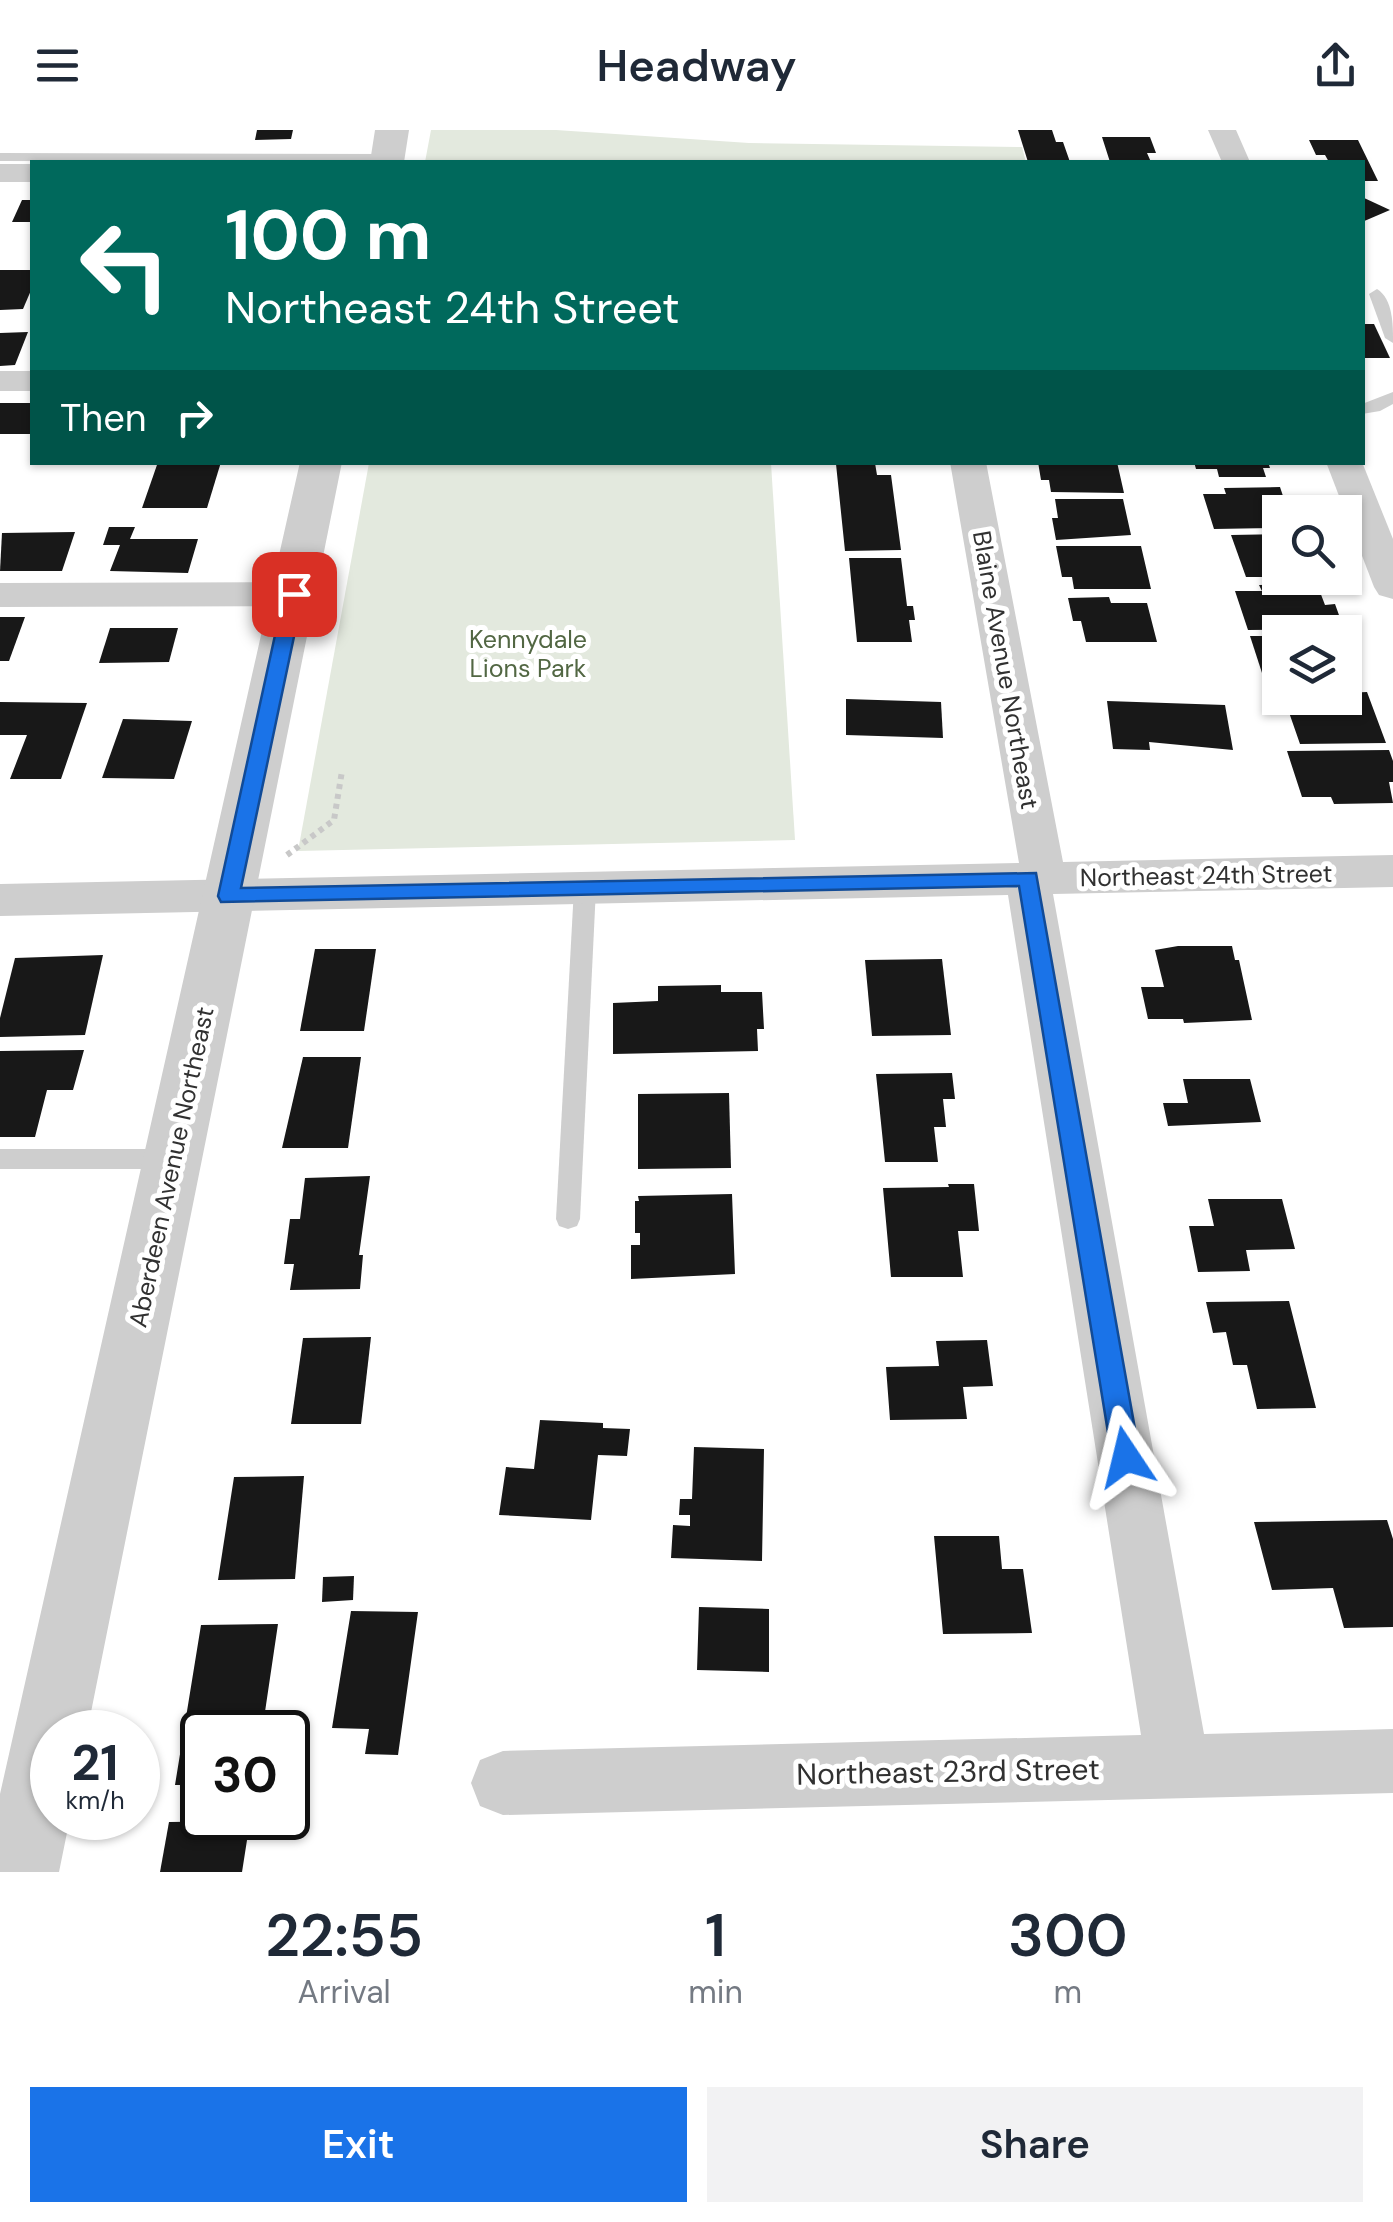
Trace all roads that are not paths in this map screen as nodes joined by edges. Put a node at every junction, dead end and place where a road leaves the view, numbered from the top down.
1 (1222, 130) edge
2 (389, 150) edge
3 (0, 158) edge
4 (1235, 160) edge
5 (30, 173) edge
6 (0, 174) edge
7 (1377, 294) dead end
8 (1393, 338) edge
9 (0, 381) edge
10 (30, 381) edge
11 (1393, 397) edge
12 (1365, 410) edge
13 (320, 465) edge
14 (968, 465) edge
15 (1345, 465) edge
16 (1393, 587) edge
17 (294, 594) junction
18 (0, 595) edge
19 (1393, 871) edge
20 (1036, 878) junction
21 (585, 888) junction
22 (229, 896) junction
23 (0, 900) edge
24 (0, 1159) edge
25 (173, 1159) junction
26 (568, 1219) dead end
27 (1393, 1761) edge
28 (1178, 1766) junction
29 (503, 1783) dead end
30 (21, 1872) edge

1 - 4 street
2 - 3 lane
5 - 6 street
7 - 8 lane
9 - 10 street
11 - 12 lane
13 - 17 street, Aberdeen Avenue Northeast
14 - 20 street, Blaine Avenue Northeast
15 - 16 street
17 - 18 street
17 - 22 street, Aberdeen Avenue Northeast
19 - 20 street, Northeast 24th Street
20 - 21 street, Northeast 24th Street
20 - 28 street, Blaine Avenue Northeast
21 - 22 street, Northeast 24th Street
21 - 26 lane
22 - 23 street, Northeast 24th Street
22 - 25 street, Aberdeen Avenue Northeast
24 - 25 lane
25 - 30 street, Aberdeen Avenue Northeast
27 - 28 street, Northeast 23rd Street
28 - 29 street, Northeast 23rd Street

